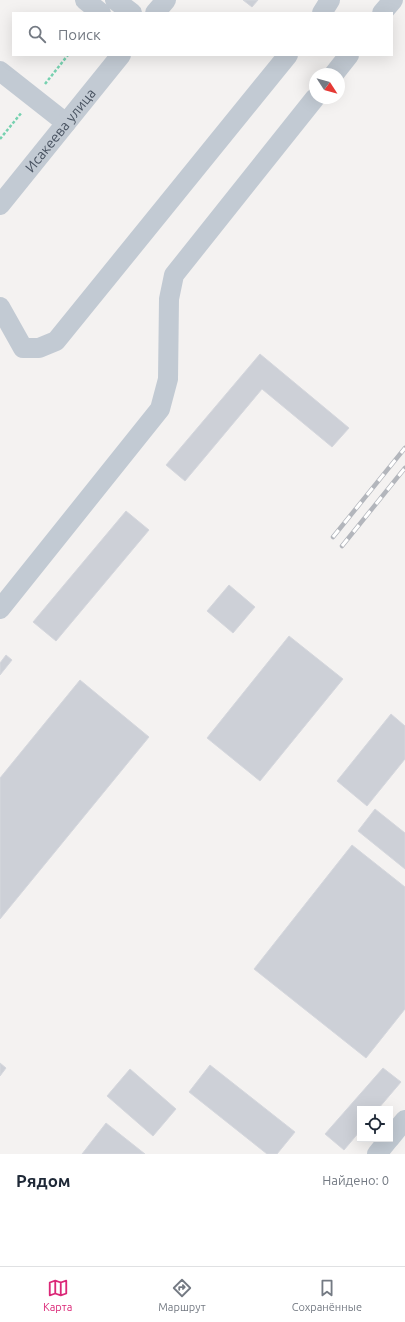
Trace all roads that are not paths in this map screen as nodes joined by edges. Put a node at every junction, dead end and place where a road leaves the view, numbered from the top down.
1 (85, 0) edge
2 (115, 0) edge
3 (166, 0) edge
4 (330, 0) edge
5 (392, 0) edge
6 (100, 12) edge
7 (131, 12) edge
8 (156, 12) edge
9 (323, 12) edge
10 (383, 12) edge
11 (120, 56) edge
12 (287, 56) edge
13 (348, 56) edge
14 (339, 68) edge
15 (0, 71) edge
16 (310, 104) edge
17 (66, 123) junction
18 (0, 205) edge
19 (0, 308) edge
20 (0, 609) edge
21 (405, 1120) edge
22 (393, 1134) edge
23 (387, 1142) edge
24 (377, 1154) edge

1 - 6 street
2 - 7 street
3 - 8 street
4 - 9 street
5 - 10 street
11 - 17 street, Исакеева улица
12 - 19 street
13 - 14 street
15 - 17 street
16 - 20 street
17 - 18 street, Исакеева улица
21 - 22 street
23 - 24 street

